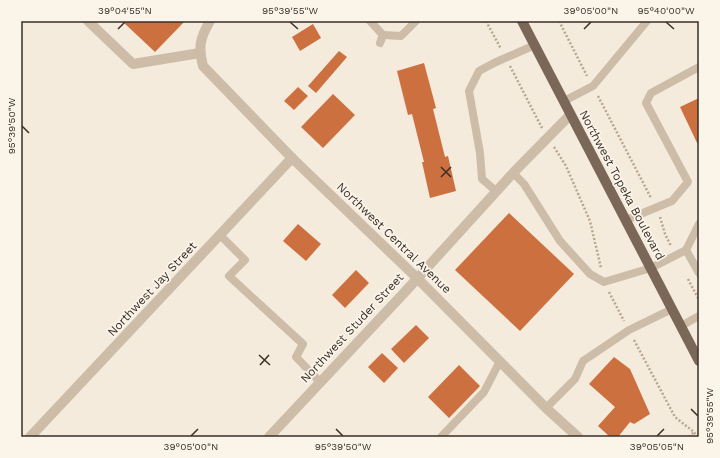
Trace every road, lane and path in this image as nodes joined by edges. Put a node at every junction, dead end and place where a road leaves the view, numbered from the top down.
1 (88, 21) edge
2 (210, 21) edge
3 (370, 21) edge
4 (416, 21) edge
5 (486, 21) edge
6 (522, 21) edge
7 (559, 21) edge
8 (647, 21) edge
9 (535, 45) junction
10 (200, 53) junction
11 (505, 58) junction
12 (699, 67) edge
13 (593, 86) junction
14 (564, 102) junction
15 (570, 115) junction
16 (548, 138) junction
17 (292, 158) junction
18 (513, 173) junction
19 (496, 191) junction
20 (656, 208) junction
21 (626, 220) junction
22 (699, 224) edge
23 (220, 235) junction
24 (686, 250) junction
25 (676, 255) junction
26 (651, 268) junction
27 (699, 273) edge
28 (686, 274) dead end
29 (417, 278) junction
30 (604, 282) junction
31 (699, 300) edge
32 (672, 309) junction
33 (699, 316) edge
34 (681, 326) junction
35 (629, 330) junction
36 (699, 361) edge
37 (500, 362) junction
38 (320, 382) junction
39 (546, 408) junction
40 (694, 432) junction
41 (30, 437) edge
42 (269, 437) edge
43 (441, 437) edge
44 (578, 437) edge
45 (689, 437) edge
46 (697, 437) edge

1 - 10 street
2 - 10 street
3 - 4 lane
5 - 11 path
6 - 9 main road, Northwest Topeka Boulevard
7 - 13 path
8 - 13 lane
9 - 11 lane
9 - 14 main road, Northwest Topeka Boulevard
10 - 17 street, Northwest Central Avenue
11 - 16 path
11 - 19 lane
12 - 20 lane
13 - 14 lane
13 - 20 path
14 - 15 main road, Northwest Topeka Boulevard
15 - 16 street, Northwest Studer Street
15 - 21 main road, Northwest Topeka Boulevard
16 - 18 street, Northwest Studer Street
16 - 30 path
17 - 23 street, Northwest Jay Street
17 - 29 street, Northwest Central Avenue
18 - 19 street, Northwest Studer Street
18 - 30 lane
19 - 29 street, Northwest Studer Street
20 - 21 lane
20 - 25 path
21 - 26 main road, Northwest Topeka Boulevard
22 - 24 lane
23 - 38 lane
23 - 41 street, Northwest Jay Street
24 - 25 lane
24 - 27 lane
25 - 26 lane
26 - 30 lane
26 - 32 main road, Northwest Topeka Boulevard
28 - 31 path
29 - 37 street, Northwest Central Avenue
29 - 38 street, Northwest Studer Street
30 - 35 path
32 - 34 main road, Northwest Topeka Boulevard
32 - 35 lane
33 - 34 lane
34 - 36 main road, Northwest Topeka Boulevard
35 - 39 lane
35 - 40 path
37 - 39 street, Northwest Central Avenue
37 - 43 lane
38 - 42 street, Northwest Studer Street
39 - 44 street, Northwest Central Avenue
40 - 45 path
40 - 46 path

